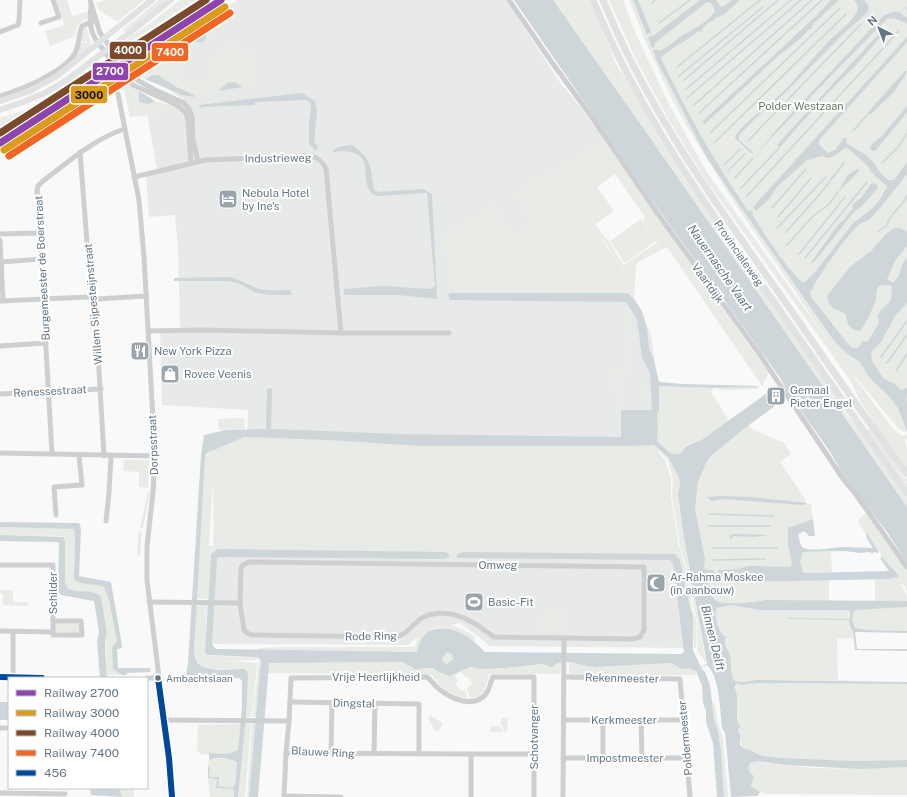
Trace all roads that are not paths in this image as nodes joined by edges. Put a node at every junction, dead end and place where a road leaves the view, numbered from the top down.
1 (20, 0) edge
2 (53, 0) edge
3 (152, 0) edge
4 (171, 0) edge
5 (508, 0) edge
6 (593, 0) edge
7 (603, 0) edge
8 (90, 1) edge
9 (96, 20) junction
10 (90, 21) junction
11 (42, 23) dead end
12 (0, 32) edge
13 (104, 39) junction
14 (99, 44) junction
15 (108, 50) junction
16 (118, 94) dead end
17 (0, 96) edge
18 (0, 101) edge
19 (0, 110) edge
20 (124, 129) junction
21 (80, 152) junction
22 (198, 162) junction
23 (191, 163) junction
24 (134, 177) junction
25 (40, 233) junction
26 (0, 234) edge
27 (0, 240) edge
28 (41, 259) junction
29 (1, 262) junction
30 (146, 296) junction
31 (93, 298) junction
32 (44, 299) junction
33 (2, 301) edge
34 (148, 331) junction
35 (340, 333) junction
36 (449, 333) dead end
37 (46, 343) junction
38 (0, 346) edge
39 (101, 389) junction
40 (49, 392) junction
41 (0, 394) edge
42 (0, 453) edge
43 (52, 454) junction
44 (79, 455) junction
45 (104, 456) junction
46 (111, 456) junction
47 (155, 456) junction
48 (907, 473) edge
49 (907, 493) edge
50 (56, 515) dead end
51 (106, 521) dead end
52 (0, 565) edge
53 (907, 567) edge
54 (149, 602) junction
55 (240, 603) junction
56 (53, 621) junction
57 (0, 632) edge
58 (13, 632) junction
59 (53, 632) junction
60 (564, 638) junction
61 (0, 677) edge
62 (13, 677) edge
63 (534, 677) joint
64 (564, 677) junction
65 (148, 678) edge
66 (158, 678) junction
67 (291, 678) joint
68 (680, 679) joint
69 (290, 702) junction
70 (332, 703) junction
71 (375, 703) junction
72 (164, 720) junction
73 (564, 720) junction
74 (603, 720) junction
75 (684, 720) junction
76 (289, 721) junction
77 (641, 721) junction
78 (286, 753) junction
79 (331, 754) junction
80 (374, 754) junction
81 (419, 754) junction
82 (471, 754) junction
83 (534, 754) junction
84 (603, 757) junction
85 (563, 758) junction
86 (642, 758) junction
87 (686, 758) junction
88 (22, 791) edge
89 (0, 793) edge
90 (65, 796) edge
91 (172, 797) edge
92 (340, 797) edge
93 (471, 797) edge
94 (534, 797) edge
95 (563, 797) edge
96 (690, 797) edge

1 - 12 street
2 - 11 street
3 - 13 main road
4 - 15 main road
5 - 53 street, Vaartdijk
6 - 49 highway, Provincialeweg
7 - 48 highway, Provincialeweg
8 - 9 street
8 - 10 street
9 - 10 street
9 - 13 street
10 - 14 street
10 - 17 street
13 - 14 main road
13 - 15 street
14 - 15 street
14 - 18 main road
15 - 19 main road
15 - 22 street
15 - 23 street
16 - 20 street, Dorpsstraat
20 - 21 street, Burgemeester de Boerstraat
20 - 24 street, Dorpsstraat
21 - 25 street, Burgemeester de Boerstraat
21 - 31 street, Willem Sijpesteijnstraat
22 - 23 street, Industrieweg
22 - 35 street, Industrieweg
23 - 24 street, Industrieweg
24 - 30 street, Dorpsstraat
25 - 26 street
25 - 28 street, Burgemeester de Boerstraat
27 - 29 street
28 - 29 street
28 - 32 street, Burgemeester de Boerstraat
29 - 33 street
30 - 31 street
30 - 34 street, Dorpsstraat
31 - 32 street
31 - 39 street, Willem Sijpesteijnstraat
32 - 33 street
32 - 37 street, Burgemeester de Boerstraat
34 - 35 street
34 - 47 street, Dorpsstraat
35 - 36 street
37 - 38 street
37 - 40 street, Burgemeester de Boerstraat
39 - 40 street, Renessestraat
39 - 45 street, Willem Sijpesteijnstraat
40 - 41 street, Renessestraat
40 - 43 street, Burgemeester de Boerstraat
42 - 43 street
43 - 44 street
44 - 45 street
44 - 50 street
45 - 46 street
46 - 47 street
46 - 51 street
47 - 54 street, Dorpsstraat
52 - 56 street, Schilder
54 - 55 street
54 - 66 street, Dorpsstraat
55 - 60 street, Rode Ring
55 - 60 street, Omweg
56 - 59 street, Schilder
56 - 59 street
57 - 58 street
58 - 59 street
58 - 62 street
60 - 64 street
61 - 62 street
63 - 67 street, Vrije Heerlijkheid
63 - 83 street, Schotvanger
64 - 68 street, Rekenmeester
64 - 73 street
65 - 66 street
66 - 72 street, Dorpsstraat
67 - 69 street, Blauwe Ring
68 - 75 street, Poldermeester
69 - 70 street, Dingstal
69 - 76 street, Blauwe Ring
70 - 71 street, Dingstal
70 - 79 street
71 - 80 street
71 - 81 street, Dingstal
72 - 76 street
72 - 91 street, Dorpsstraat
73 - 74 street, Kerkmeester
73 - 85 street
74 - 77 street, Kerkmeester
74 - 84 street
75 - 77 street, Kerkmeester
75 - 87 street, Poldermeester
76 - 78 street, Blauwe Ring
77 - 86 street
78 - 79 street, Blauwe Ring
78 - 92 street
79 - 80 street, Blauwe Ring
80 - 81 street, Blauwe Ring
81 - 82 street, Blauwe Ring
82 - 83 street, Blauwe Ring
82 - 93 street
83 - 94 street, Schotvanger
84 - 85 street, Impostmeester
84 - 86 street, Impostmeester
85 - 95 street
86 - 87 street, Impostmeester
87 - 96 street, Poldermeester
88 - 89 street
88 - 90 street

